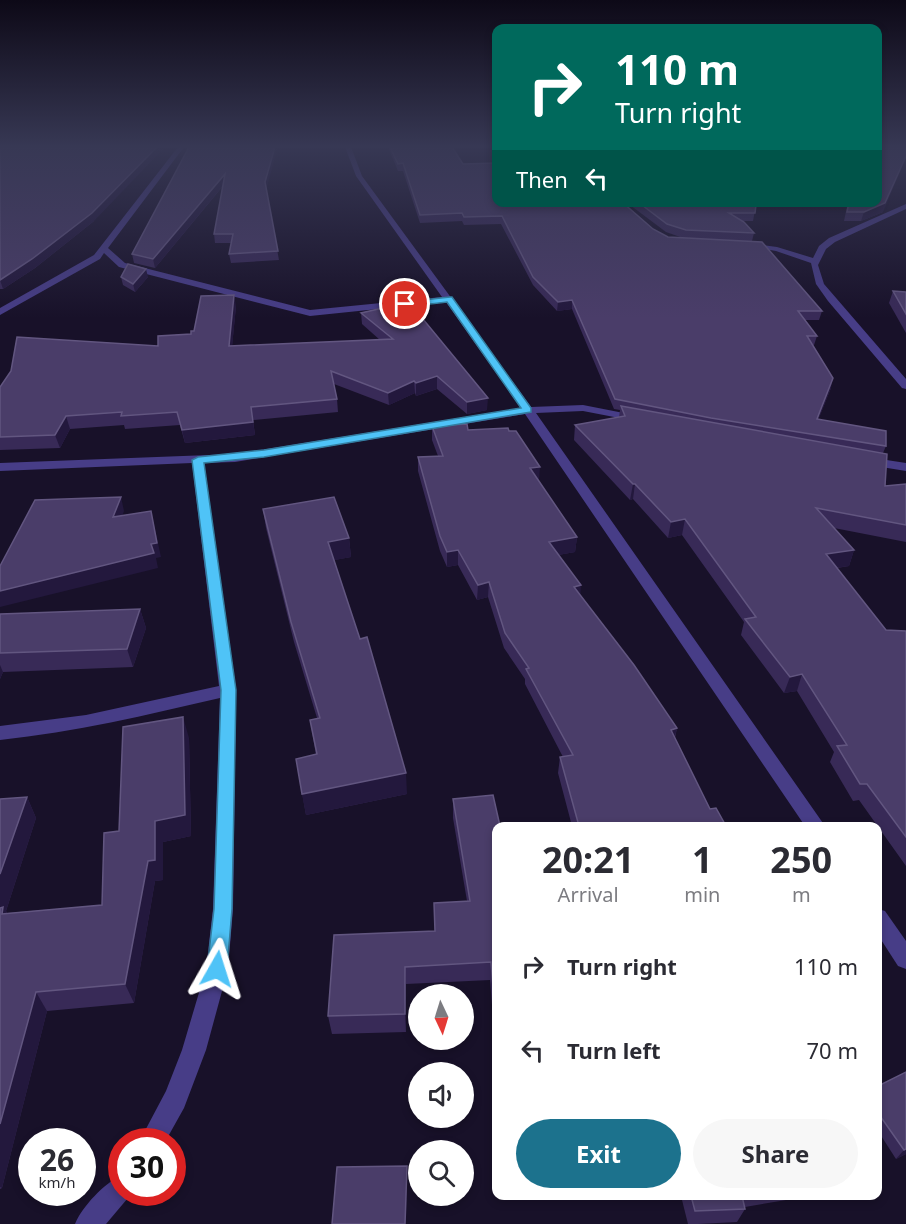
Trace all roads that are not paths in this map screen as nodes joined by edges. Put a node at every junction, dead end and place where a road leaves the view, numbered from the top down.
1 (138, 204) edge
2 (380, 204) edge
3 (906, 206) edge
4 (741, 244) edge
5 (105, 249) junction
6 (814, 261) junction
7 (450, 299) junction
8 (0, 312) edge
9 (906, 386) edge
10 (528, 410) junction
11 (651, 422) edge
12 (198, 460) junction
13 (860, 460) edge
14 (0, 467) edge
15 (906, 467) edge
16 (228, 690) junction
17 (0, 733) edge
18 (812, 822) edge
19 (882, 924) edge
20 (906, 959) edge
21 (159, 1128) edge
22 (108, 1203) edge
23 (88, 1224) edge

1 - 5 street
2 - 7 street
3 - 6 street
4 - 6 street
5 - 7 street
5 - 8 street
6 - 9 street
7 - 10 street
10 - 11 street
10 - 12 street
10 - 18 street
12 - 14 street
12 - 16 street
13 - 15 street
16 - 17 street
16 - 21 street
19 - 20 street
22 - 23 street

